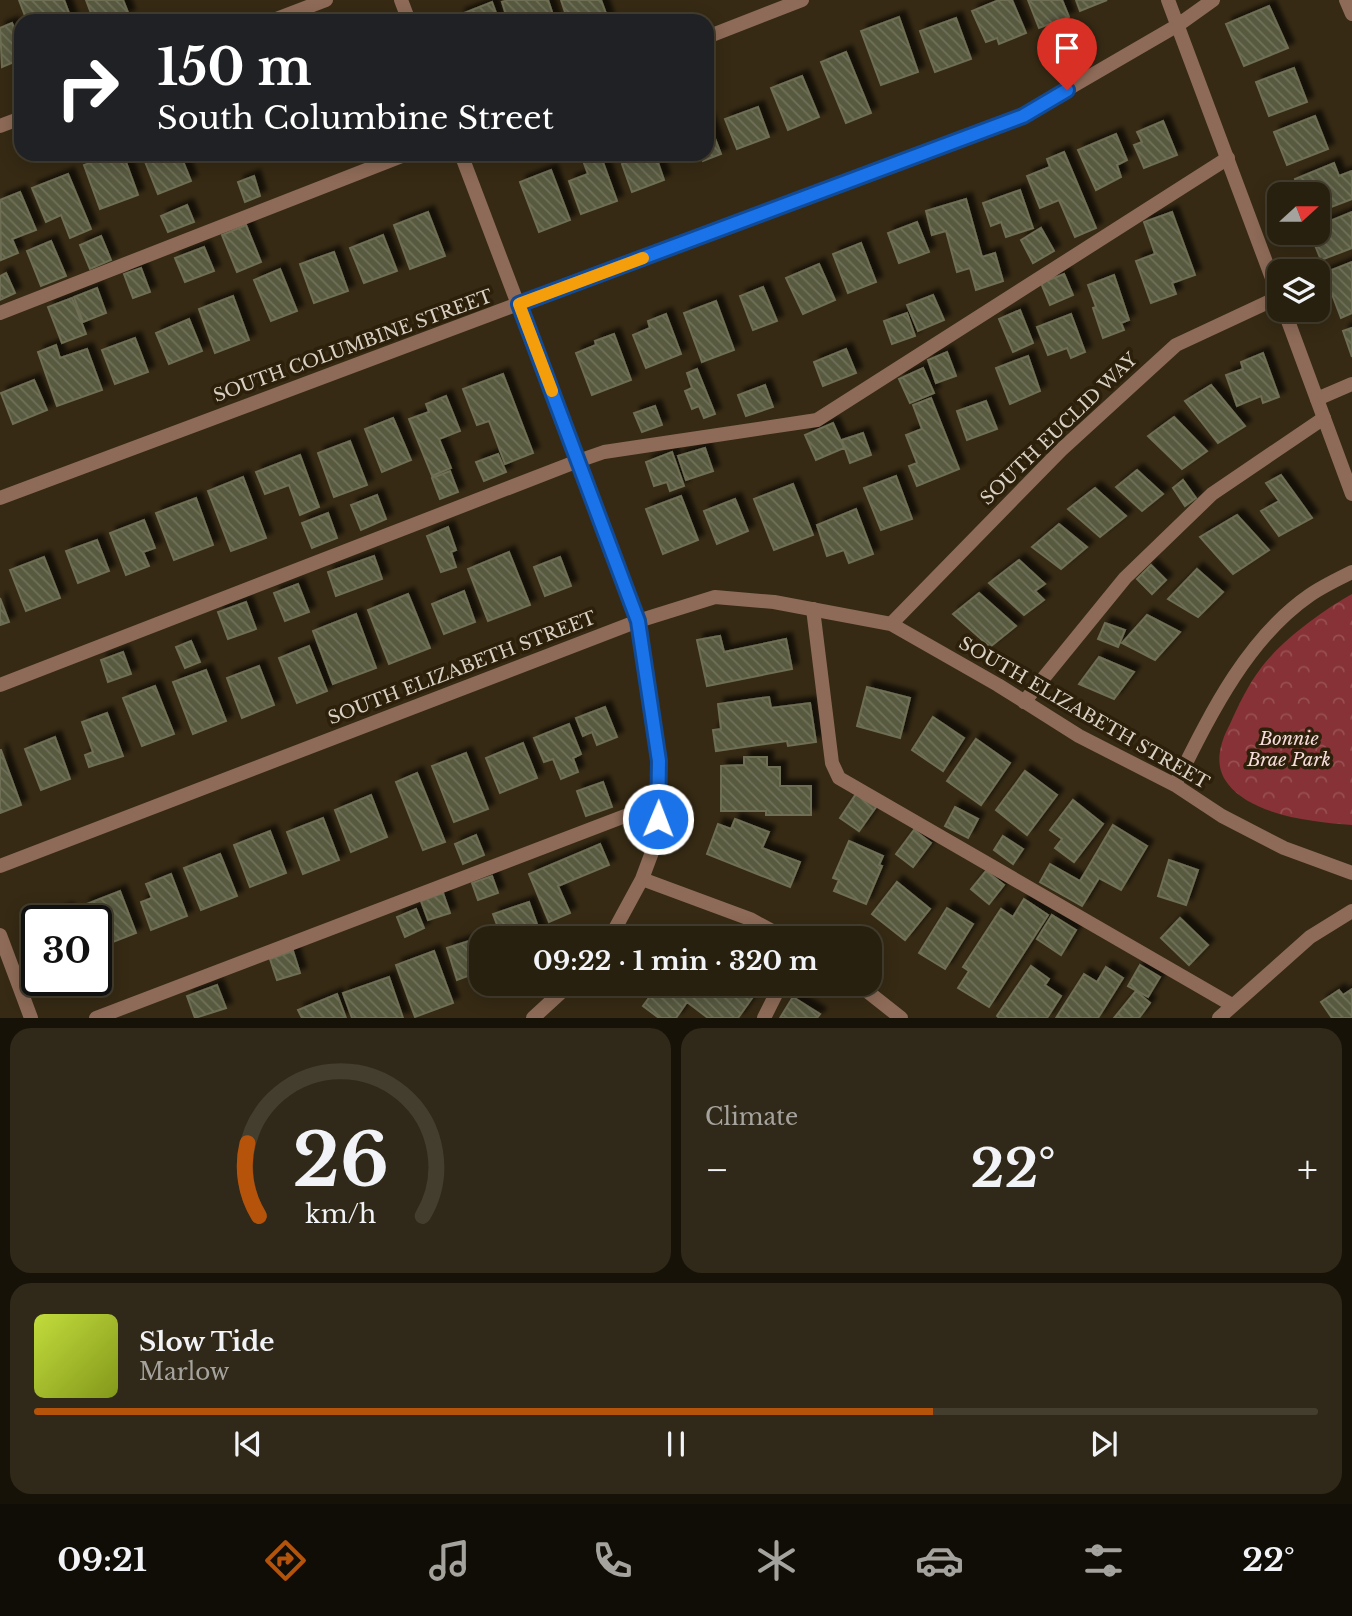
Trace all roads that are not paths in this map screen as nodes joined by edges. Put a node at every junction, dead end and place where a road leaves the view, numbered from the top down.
1 (326, 0) edge
2 (803, 0) edge
3 (1168, 0) edge
4 (1213, 0) edge
5 (1346, 0) edge
6 (289, 14) edge
7 (1352, 14) edge
8 (1178, 25) junction
9 (714, 34) edge
10 (1228, 158) junction
11 (389, 161) edge
12 (464, 161) edge
13 (1267, 264) edge
14 (1267, 303) edge
15 (519, 304) junction
16 (0, 313) edge
17 (1288, 322) edge
18 (1352, 384) edge
19 (1317, 399) junction
20 (1324, 418) junction
21 (578, 461) junction
22 (1352, 494) edge
23 (0, 498) edge
24 (1352, 572) edge
25 (813, 609) junction
26 (638, 621) junction
27 (891, 624) junction
28 (0, 685) edge
29 (1024, 702) junction
30 (1175, 785) junction
31 (659, 803) junction
32 (0, 866) edge
33 (1352, 873) edge
34 (642, 879) junction
35 (1352, 911) edge
36 (617, 926) edge
37 (763, 926) edge
38 (0, 935) edge
39 (557, 996) edge
40 (774, 996) edge
41 (874, 996) edge
42 (1231, 1005) junction
43 (31, 1017) edge
44 (96, 1017) edge
45 (533, 1017) edge
46 (764, 1017) edge
47 (901, 1017) edge
48 (1219, 1017) edge

1 - 6 street
2 - 9 street
3 - 8 street
4 - 8 street, SOUTH COLUMBINE STREET
5 - 7 street
8 - 10 street
8 - 15 street, SOUTH COLUMBINE STREET
10 - 13 street
10 - 21 street
11 - 16 street
12 - 15 street
14 - 27 street, SOUTH EUCLID WAY
15 - 21 street
15 - 23 street, SOUTH COLUMBINE STREET
17 - 19 street
18 - 19 street
19 - 20 street
20 - 22 street
20 - 29 street
21 - 26 street
21 - 28 street
24 - 30 street
25 - 26 street, SOUTH ELIZABETH STREET
25 - 27 street, SOUTH ELIZABETH STREET
25 - 42 street
26 - 31 street
26 - 32 street, SOUTH ELIZABETH STREET
27 - 29 street, SOUTH ELIZABETH STREET
29 - 30 street, SOUTH ELIZABETH STREET
30 - 33 street, SOUTH ELIZABETH STREET
31 - 34 street
31 - 44 street
34 - 36 street
34 - 37 street
35 - 42 street
38 - 43 street
39 - 45 street
40 - 46 street
41 - 47 street
42 - 48 street

